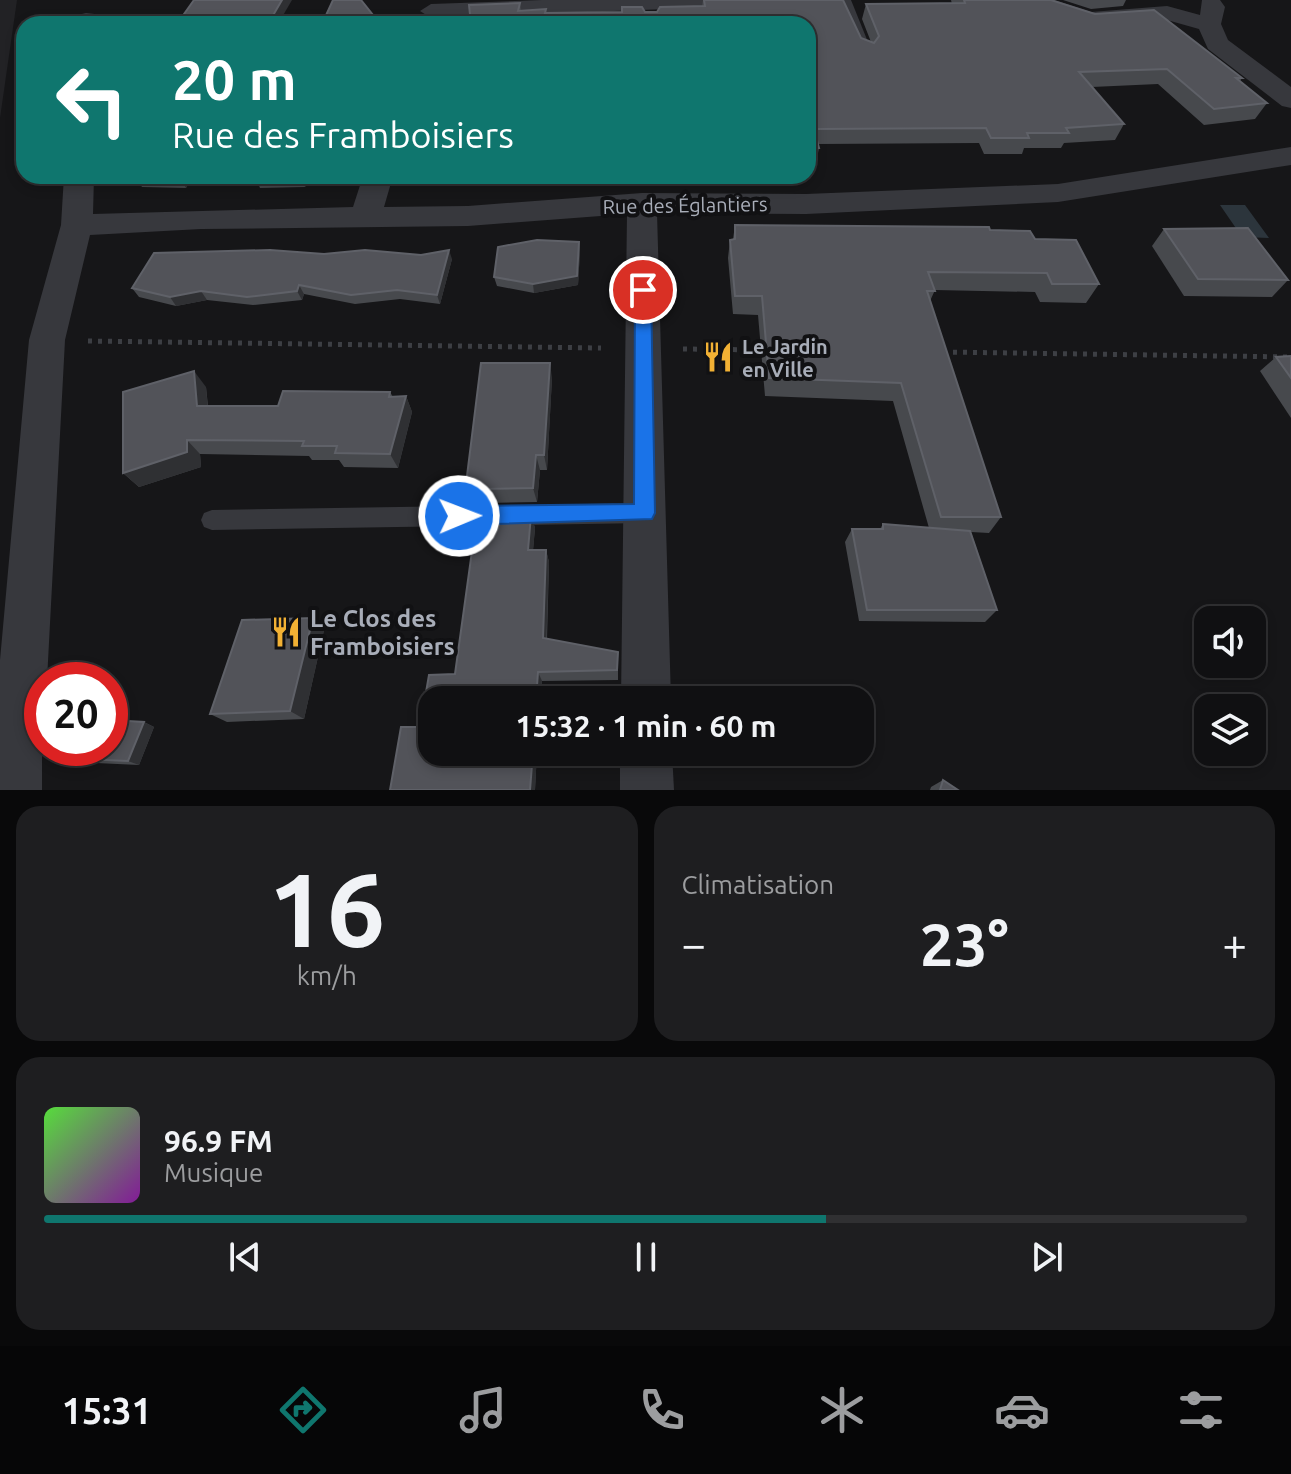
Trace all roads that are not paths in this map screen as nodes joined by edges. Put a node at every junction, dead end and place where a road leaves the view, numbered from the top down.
1 (721, 0) edge
2 (845, 0) edge
3 (1032, 0) edge
4 (430, 12) edge
5 (1207, 12) edge
6 (866, 52) edge
7 (1291, 100) edge
8 (1291, 156) edge
9 (79, 184) edge
10 (375, 184) edge
11 (642, 203) junction
12 (365, 217) junction
13 (77, 225) junction
14 (645, 513) junction
15 (212, 520) dead end
16 (646, 686) edge
17 (646, 766) edge
18 (15, 790) edge
19 (647, 790) edge

1 - 4 street
2 - 6 lane
3 - 5 street
5 - 7 street
8 - 11 street, Rue des Églantiers
9 - 13 street
10 - 12 street
11 - 12 street, Rue des Églantiers
11 - 14 street
12 - 13 street, Rue des Églantiers
13 - 18 street
14 - 15 lane
14 - 16 street
17 - 19 street

